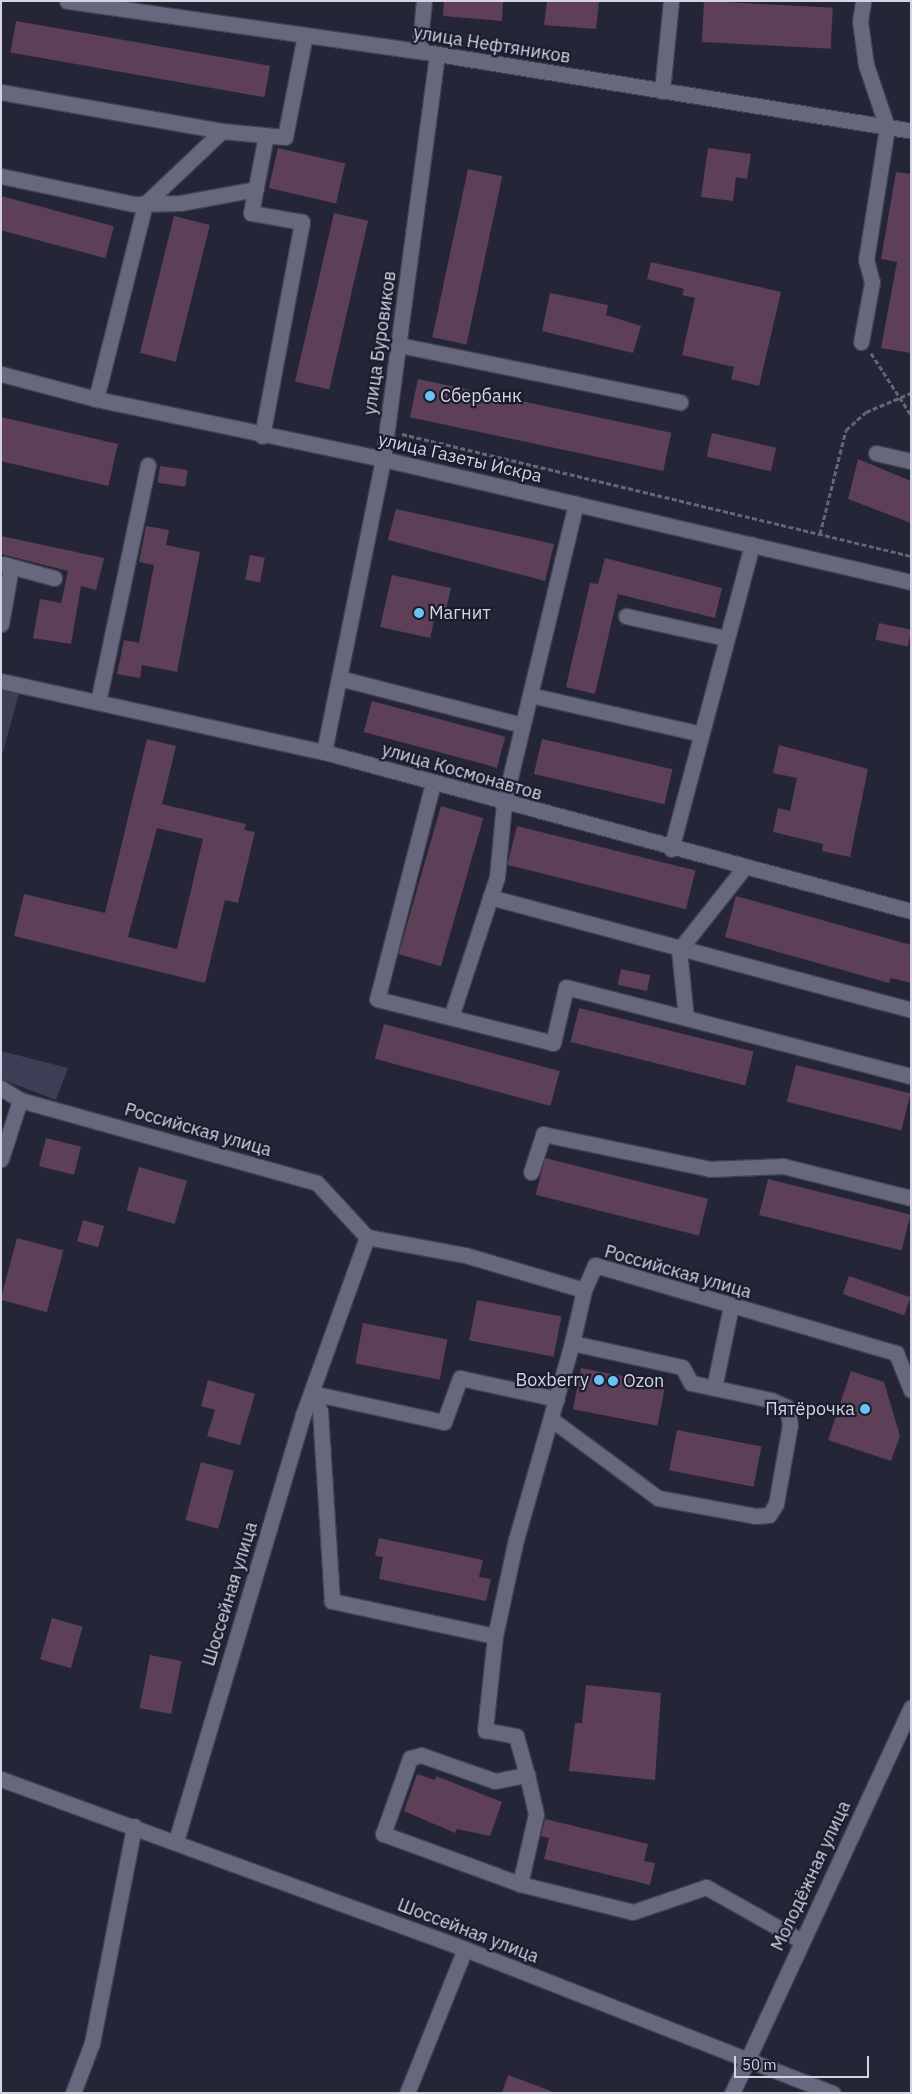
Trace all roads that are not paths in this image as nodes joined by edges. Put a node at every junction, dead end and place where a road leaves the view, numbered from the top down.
1 (67, 1) edge
2 (424, 1) edge
3 (672, 1) edge
4 (863, 1) edge
5 (305, 35) junction
6 (419, 51) junction
7 (438, 55) junction
8 (662, 91) junction
9 (1, 92) edge
10 (887, 127) junction
11 (222, 131) junction
12 (911, 131) edge
13 (266, 135) junction
14 (1, 176) edge
15 (256, 188) junction
16 (145, 204) junction
17 (861, 342) road end
18 (398, 345) junction
19 (1, 374) edge
20 (96, 399) junction
21 (680, 402) dead end
22 (262, 436) junction
23 (876, 452) dead end
24 (383, 460) junction
25 (911, 460) edge
26 (148, 465) dead end
27 (576, 504) junction
28 (752, 545) junction
29 (6, 565) edge
30 (54, 578) dead end
31 (911, 582) edge
32 (626, 616) dead end
33 (1, 624) edge
34 (725, 638) junction
35 (339, 678) junction
36 (1, 681) edge
37 (530, 695) junction
38 (98, 702) junction
39 (522, 725) junction
40 (701, 734) junction
41 (324, 752) junction
42 (433, 783) junction
43 (504, 803) junction
44 (671, 849) junction
45 (744, 868) junction
46 (490, 897) junction
47 (911, 911) edge
48 (679, 950) junction
49 (911, 1010) edge
50 (451, 1018) junction
51 (686, 1018) junction
52 (911, 1076) edge
53 (1, 1088) edge
54 (20, 1100) junction
55 (1, 1159) edge
56 (531, 1172) dead end
57 (911, 1198) edge
58 (367, 1237) junction
59 (584, 1290) junction
60 (731, 1306) junction
61 (572, 1343) junction
62 (714, 1388) junction
63 (911, 1390) edge
64 (312, 1393) junction
65 (557, 1399) junction
66 (551, 1419) junction
67 (495, 1636) junction
68 (911, 1708) edge
69 (527, 1775) junction
70 (1, 1779) edge
71 (134, 1826) junction
72 (176, 1841) junction
73 (520, 1884) junction
74 (802, 1941) junction
75 (465, 1949) junction
76 (745, 2061) junction
77 (73, 2093) edge
78 (408, 2093) edge
79 (732, 2093) edge
80 (833, 2093) edge

1 - 5 street, улица Нефтяников
2 - 6 street
3 - 8 street
4 - 10 street
5 - 6 street, улица Нефтяников
5 - 13 street
6 - 7 street, улица Нефтяников
7 - 8 street, улица Нефтяников
7 - 18 street, улица Буровиков
8 - 10 street, улица Нефтяников
9 - 11 street
10 - 12 street, улица Нефтяников
10 - 17 street
11 - 13 street
11 - 16 street
13 - 15 street
14 - 16 street
15 - 16 street
15 - 22 street
16 - 20 street
18 - 21 street
18 - 24 street, улица Буровиков
19 - 20 street, улица Газеты Искра
20 - 22 street, улица Газеты Искра
22 - 24 street, улица Газеты Искра
23 - 25 street
24 - 27 street, улица Газеты Искра
24 - 35 street, улица Буровиков
26 - 38 street
27 - 28 street, улица Газеты Искра
27 - 37 street
28 - 31 street, улица Газеты Искра
28 - 34 street
29 - 30 street
29 - 33 street
32 - 34 street
34 - 40 street
35 - 39 street
35 - 41 street, улица Буровиков
36 - 38 street, улица Космонавтов
37 - 39 street
37 - 40 street
38 - 41 street, улица Космонавтов
39 - 43 street
40 - 44 street
41 - 42 street, улица Космонавтов
42 - 43 street, улица Космонавтов
42 - 50 street
43 - 44 street, улица Космонавтов
43 - 46 street
44 - 45 street, улица Космонавтов
45 - 47 street, улица Космонавтов
45 - 48 street
46 - 48 street
46 - 50 street
48 - 49 street
48 - 51 street
50 - 51 street
51 - 52 street
53 - 54 street, Российская улица
54 - 55 street
54 - 58 street, Российская улица
56 - 57 street
58 - 59 street
58 - 64 street, Шоссейная улица
59 - 60 street, Российская улица
59 - 61 street, Российская улица
60 - 62 street
60 - 63 street, Российская улица
61 - 62 street
61 - 65 street, Российская улица
62 - 66 street
64 - 65 street
64 - 67 street
64 - 72 street, Шоссейная улица
65 - 66 street, Российская улица
66 - 67 street, Российская улица
67 - 69 street, Российская улица
68 - 74 street, Молодёжная улица
69 - 73 street
69 - 73 street
70 - 71 street, Шоссейная улица
71 - 72 street, Шоссейная улица
71 - 77 street
72 - 75 street, Шоссейная улица
73 - 74 street
74 - 76 street, Молодёжная улица
75 - 76 street, Шоссейная улица
75 - 78 street
76 - 79 street, Молодёжная улица
76 - 80 street, Шоссейная улица

